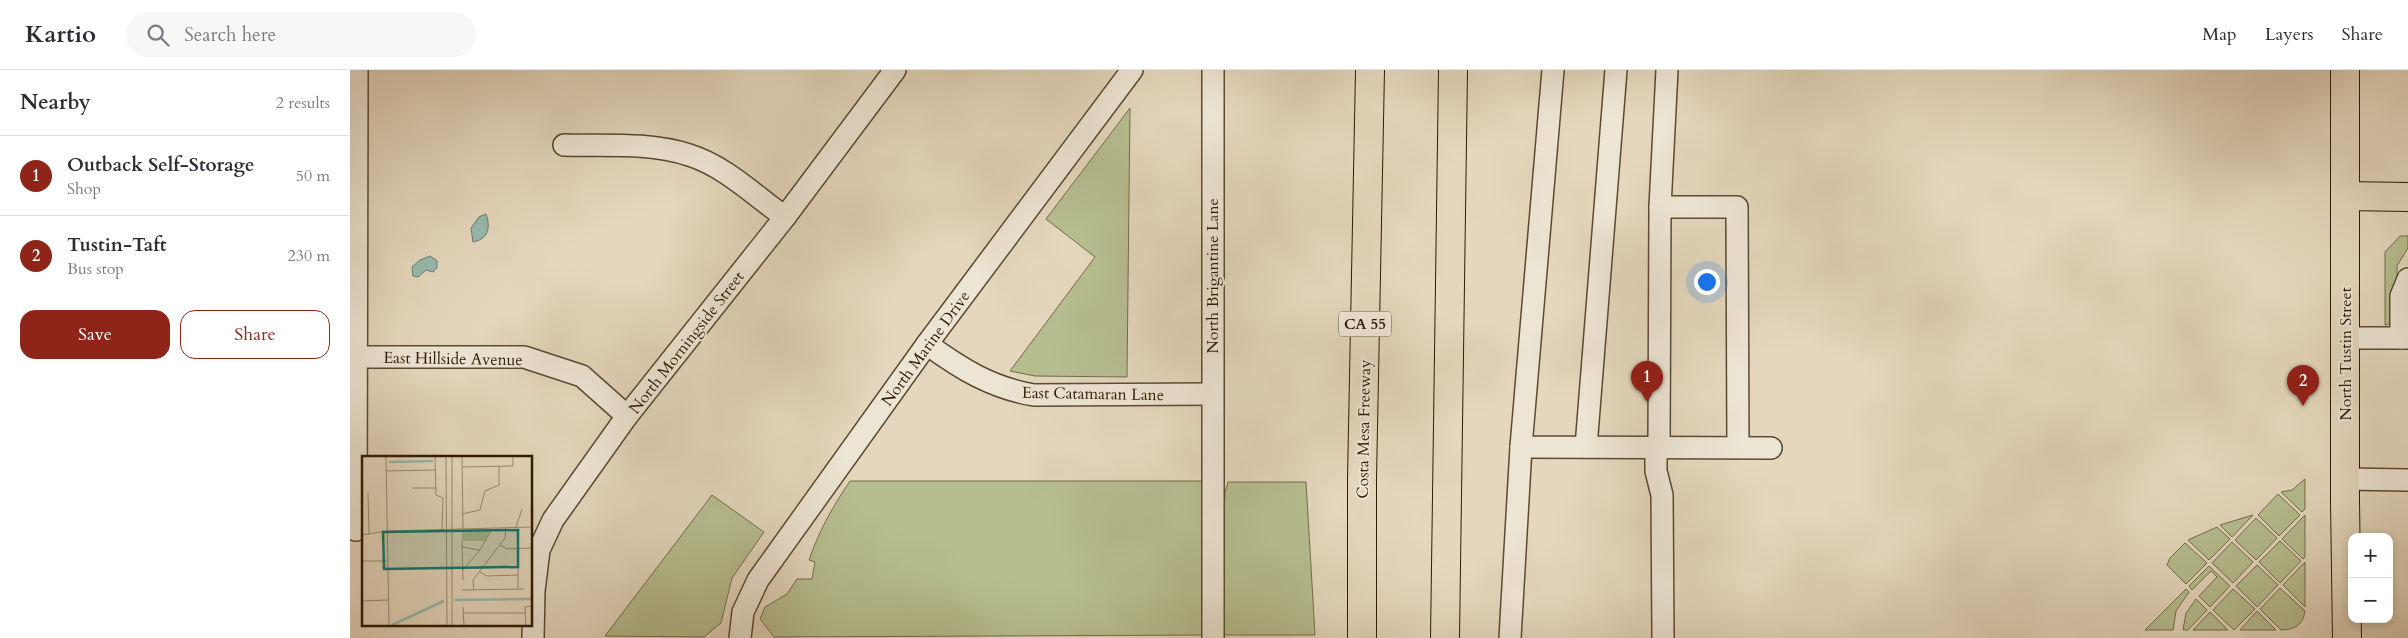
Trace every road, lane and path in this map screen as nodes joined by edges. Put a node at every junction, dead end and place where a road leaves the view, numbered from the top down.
1 (357, 70) edge
2 (896, 70) edge
3 (1132, 70) edge
4 (1213, 70) edge
5 (1352, 70) edge
6 (1370, 70) edge
7 (1453, 70) edge
8 (1553, 70) edge
9 (1616, 70) edge
10 (1667, 70) edge
11 (2345, 70) edge
12 (564, 145) dead end
13 (2345, 196) junction
14 (2408, 197) edge
15 (1660, 207) junction
16 (785, 217) junction
17 (1366, 265) junction
18 (2408, 279) edge
19 (2345, 338) junction
20 (2404, 338) edge
21 (927, 344) junction
22 (353, 357) edge
23 (1212, 394) junction
24 (628, 416) junction
25 (1521, 447) junction
26 (1586, 447) junction
27 (1659, 447) junction
28 (1738, 447) junction
29 (1771, 448) dead end
30 (2345, 479) junction
31 (2408, 480) edge
32 (356, 530) dead end
33 (533, 638) edge
34 (740, 638) edge
35 (1213, 638) edge
36 (1362, 638) edge
37 (1445, 638) edge
38 (1510, 638) edge
39 (1663, 638) edge
40 (2347, 638) edge

1 - 22 street
2 - 16 street, North Morningside Street
3 - 21 street, North Marine Drive
4 - 23 street, North Brigantine Lane
5 - 17 main road
6 - 17 main road, Costa Mesa Freeway / CA 55
7 - 37 main road
8 - 25 street
9 - 26 street
10 - 15 street
11 - 13 main road, North Tustin Street
12 - 16 street
13 - 14 main road
13 - 19 main road, North Tustin Street
15 - 27 street
15 - 28 street
16 - 24 street, North Morningside Street
17 - 36 main road, Costa Mesa Freeway / CA 55
18 - 20 street
19 - 20 street
19 - 30 main road, North Tustin Street
21 - 23 street, East Catamaran Lane
21 - 34 street, North Marine Drive
22 - 24 street, East Hillside Avenue
22 - 32 street
23 - 35 street, North Brigantine Lane
24 - 33 street, North Morningside Street
25 - 26 street
25 - 38 street
26 - 27 street
27 - 28 street
27 - 39 street
28 - 29 street
30 - 31 street
30 - 40 main road, North Tustin Street

